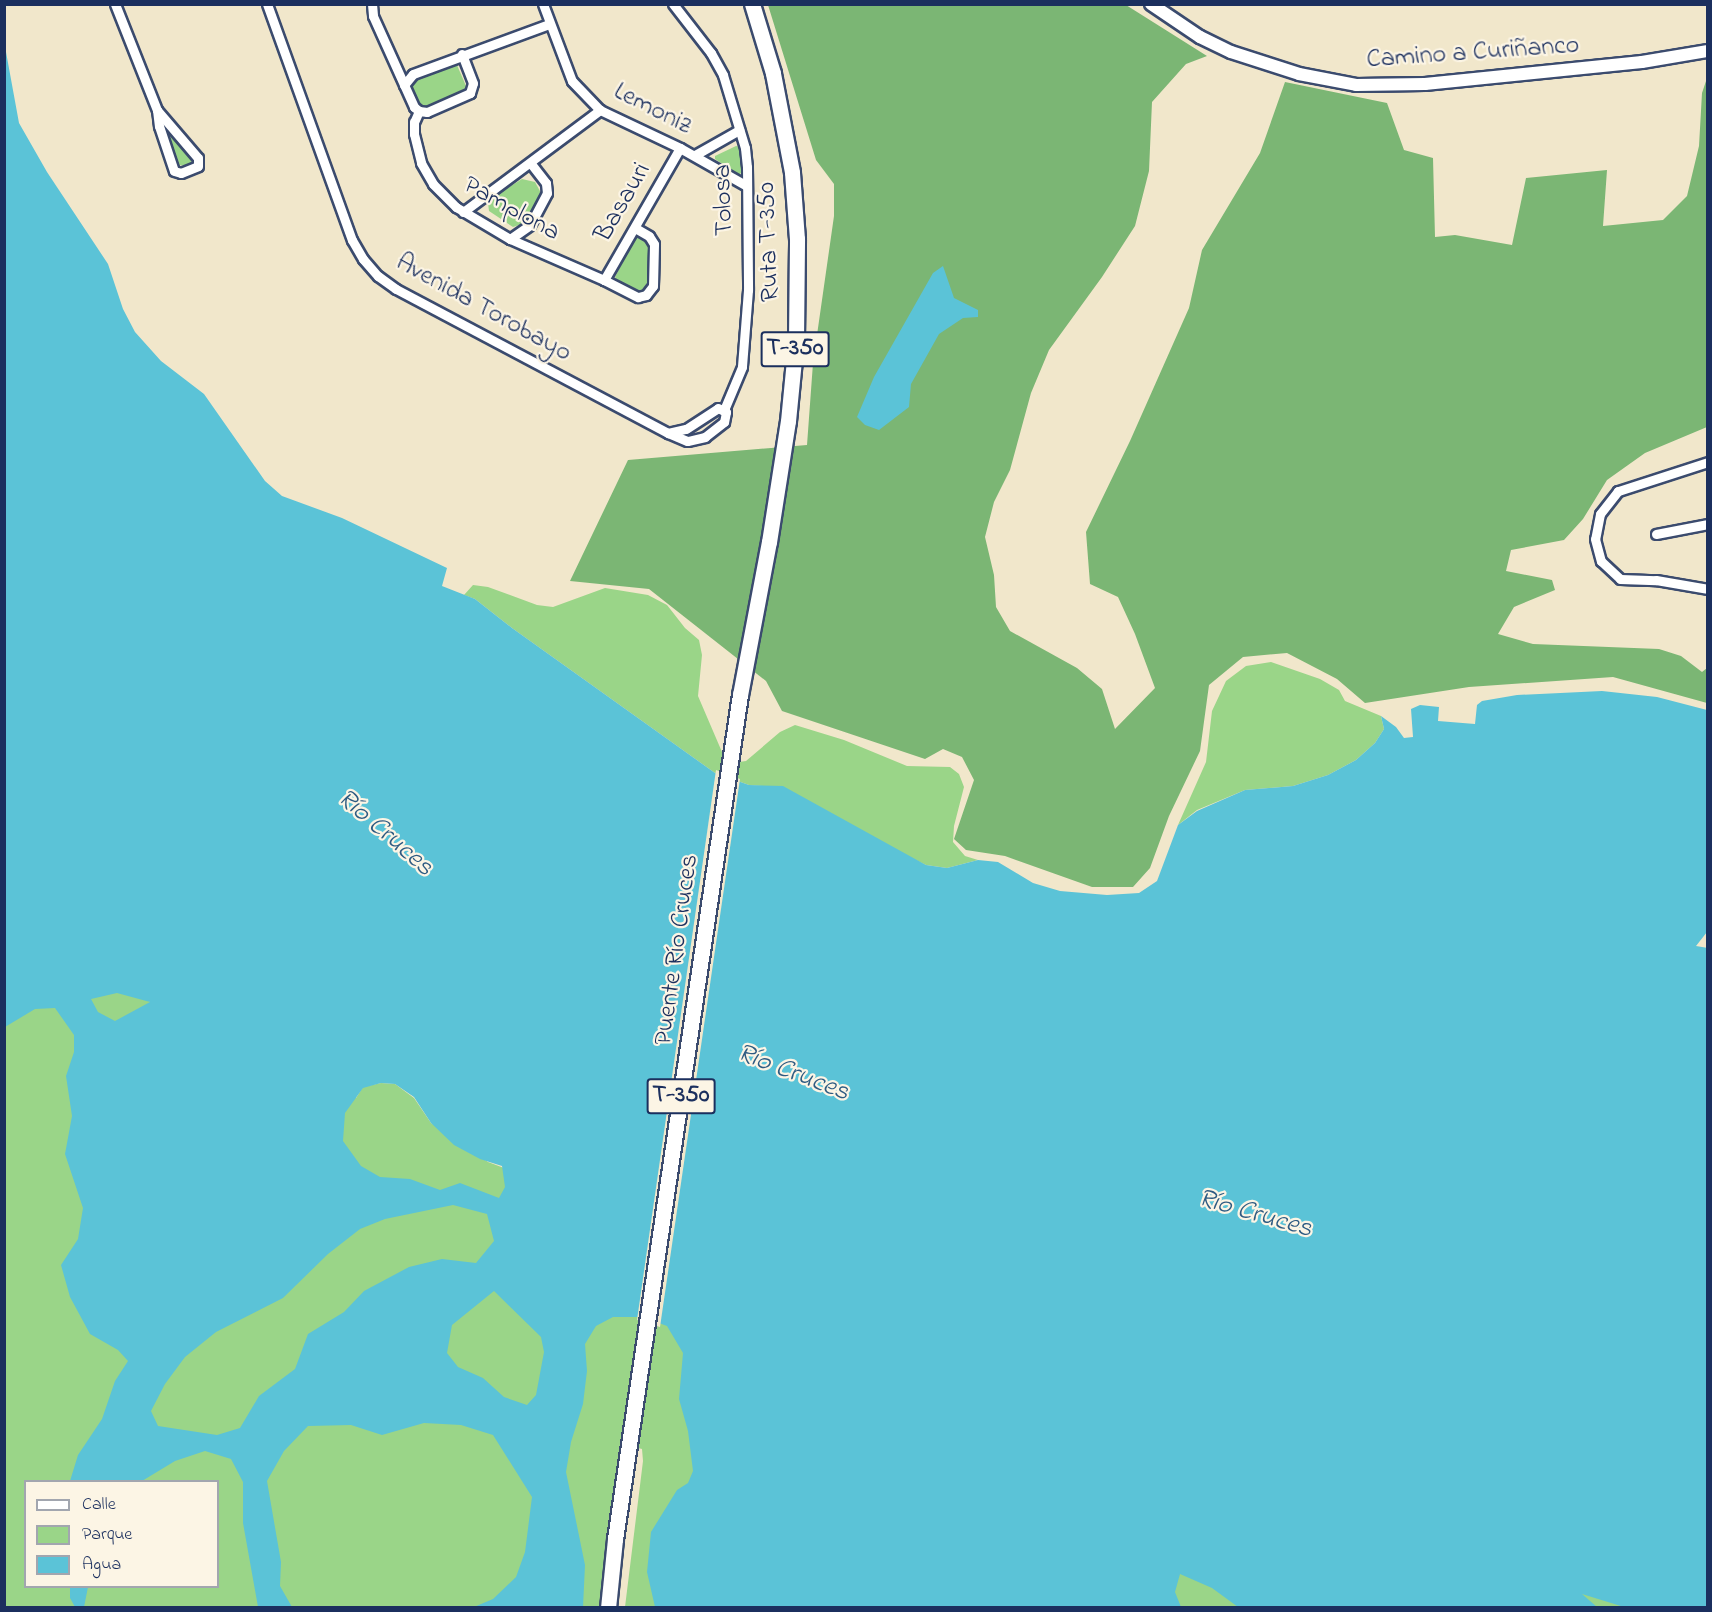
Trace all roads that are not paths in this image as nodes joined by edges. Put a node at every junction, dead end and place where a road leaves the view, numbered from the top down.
1 (115, 4) edge
2 (267, 4) edge
3 (372, 4) edge
4 (543, 4) edge
5 (673, 4) edge
6 (752, 4) edge
7 (1151, 4) edge
8 (549, 24) junction
9 (1707, 51) edge
10 (462, 54) junction
11 (404, 84) junction
12 (157, 110) junction
13 (600, 110) junction
14 (419, 111) junction
15 (739, 130) junction
16 (680, 148) junction
17 (695, 155) junction
18 (531, 164) junction
19 (747, 186) junction
20 (463, 212) junction
21 (635, 228) junction
22 (510, 239) junction
23 (604, 280) junction
24 (724, 410) junction
25 (668, 433) junction
26 (1707, 462) edge
27 (1707, 524) edge
28 (1656, 534) dead end
29 (1707, 589) edge
30 (740, 695) joint
31 (608, 1608) edge

1 - 12 street
2 - 25 street, Avenida Torobayo
3 - 11 street
4 - 8 street, Lemoniz
5 - 15 street, Tolosa
6 - 30 main road, Ruta T-350 / T-350
7 - 9 street, Camino a Curiñanco
8 - 10 street
8 - 13 street, Lemoniz
10 - 11 street
10 - 14 street
11 - 14 street
12 - 12 street
13 - 16 street, Lemoniz
13 - 18 street
14 - 20 street, Pamplona
15 - 17 street, Lemoniz
15 - 19 street, Tolosa
16 - 17 street, Lemoniz
16 - 21 street, Basauri
17 - 19 street, Lemoniz
18 - 20 street
18 - 22 street
19 - 24 street, Tolosa
20 - 22 street, Pamplona
21 - 23 street, Basauri
21 - 23 street, Pamplona
22 - 23 street, Pamplona
24 - 25 street
24 - 25 street, Avenida Torobayo
26 - 29 street
27 - 28 street
30 - 31 main road, Puente Río Cruces / T-350

